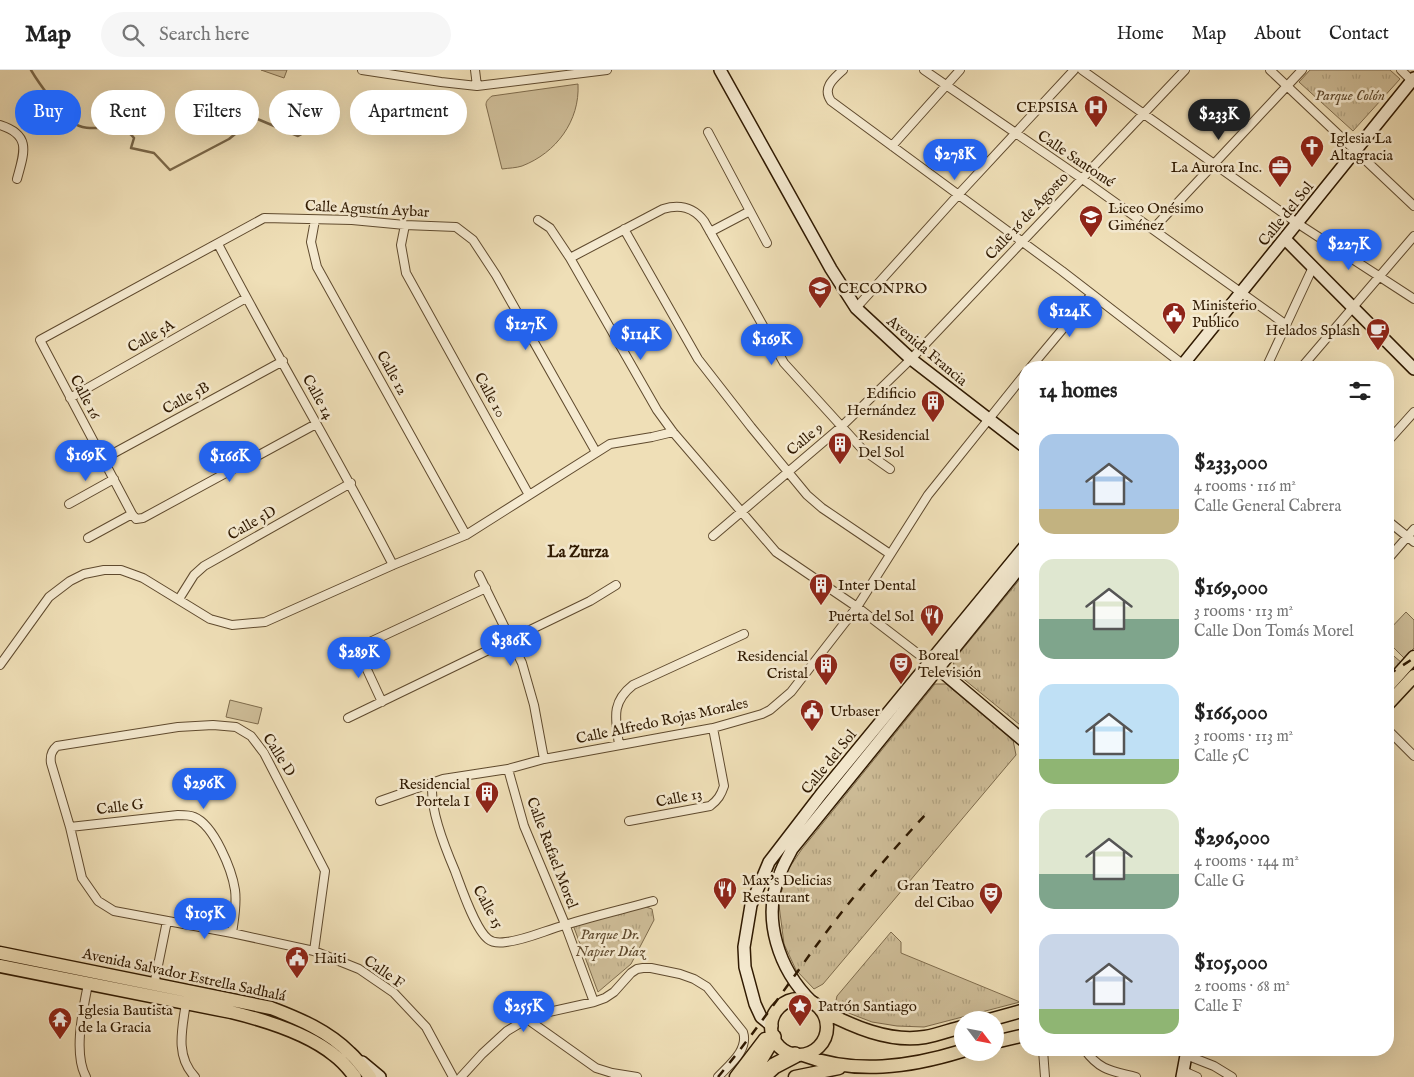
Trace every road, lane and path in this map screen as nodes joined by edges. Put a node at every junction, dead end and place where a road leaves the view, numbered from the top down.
1 (362, 70) edge
2 (475, 70) edge
3 (530, 70) edge
4 (607, 70) edge
5 (720, 70) edge
6 (843, 70) edge
7 (924, 70) edge
8 (960, 70) edge
9 (1074, 70) edge
10 (1082, 70) edge
11 (1185, 70) edge
12 (1270, 70) edge
13 (1302, 70) edge
14 (1400, 70) edge
15 (587, 71) edge
16 (532, 80) junction
17 (1413, 81) edge
18 (477, 86) junction
19 (946, 86) junction
20 (1288, 86) junction
21 (1144, 113) junction
22 (0, 125) edge
23 (708, 132) dead end
24 (1014, 133) junction
25 (892, 146) junction
26 (1356, 151) junction
27 (1214, 163) junction
28 (1081, 178) junction
29 (17, 179) dead end
30 (958, 195) junction
31 (1414, 206) edge
32 (750, 211) junction
33 (315, 220) junction
34 (538, 220) dead end
35 (1297, 223) junction
36 (406, 225) junction
37 (624, 229) junction
38 (1153, 229) junction
39 (710, 232) junction
40 (1414, 236) edge
41 (1285, 239) junction
42 (1022, 242) junction
43 (767, 243) dead end
44 (218, 244) junction
45 (570, 258) junction
46 (1313, 267) junction
47 (1379, 277) junction
48 (1242, 292) junction
49 (1092, 294) junction
50 (246, 298) junction
51 (1414, 299) edge
52 (1353, 306) junction
53 (856, 308) junction
54 (1285, 324) junction
55 (40, 340) joint
56 (911, 359) junction
57 (282, 361) junction
58 (1036, 361) edge
59 (1178, 361) edge
60 (1188, 361) edge
61 (1269, 361) edge
62 (1307, 361) edge
63 (1414, 369) edge
64 (1019, 382) edge
65 (70, 398) junction
66 (1414, 412) edge
67 (989, 420) junction
68 (316, 424) junction
69 (842, 426) junction
70 (673, 432) junction
71 (1394, 434) edge
72 (1019, 442) edge
73 (596, 452) junction
74 (104, 459) junction
75 (890, 469) dead end
76 (788, 472) junction
77 (114, 479) junction
78 (351, 483) junction
79 (530, 495) junction
80 (69, 504) dead end
81 (741, 512) junction
82 (134, 516) junction
83 (1394, 526) edge
84 (1414, 529) edge
85 (466, 535) junction
86 (714, 536) dead end
87 (88, 538) dead end
88 (1411, 539) edge
89 (890, 554) junction
90 (1019, 554) edge
91 (1394, 554) edge
92 (394, 565) junction
93 (1019, 568) edge
94 (478, 575) dead end
95 (616, 585) dead end
96 (486, 588) junction
97 (179, 599) junction
98 (857, 607) junction
99 (744, 634) dead end
100 (510, 639) junction
101 (1414, 657) edge
102 (0, 665) edge
103 (934, 666) junction
104 (1414, 676) edge
105 (1394, 679) edge
106 (1394, 698) edge
107 (382, 702) junction
108 (348, 718) dead end
109 (713, 728) junction
110 (1394, 736) edge
111 (1019, 737) edge
112 (619, 745) junction
113 (52, 750) joint
114 (1414, 756) edge
115 (544, 759) junction
116 (508, 769) junction
117 (433, 783) junction
118 (826, 797) junction
119 (380, 801) dead end
120 (629, 821) dead end
121 (70, 827) junction
122 (653, 901) dead end
123 (167, 921) junction
124 (565, 924) junction
125 (232, 933) junction
126 (314, 952) junction
127 (0, 953) edge
128 (0, 966) edge
129 (88, 984) junction
130 (154, 984) junction
131 (594, 1002) junction
132 (186, 1003) junction
133 (816, 1006) junction
134 (1019, 1012) edge
135 (1004, 1016) edge
136 (527, 1019) junction
137 (954, 1029) edge
138 (772, 1031) junction
139 (1019, 1036) edge
140 (1004, 1040) edge
141 (954, 1053) edge
142 (351, 1054) junction
143 (799, 1055) junction
144 (1043, 1056) edge
145 (1089, 1056) edge
146 (1186, 1056) edge
147 (1195, 1056) edge
148 (848, 1067) junction
149 (601, 1070) junction
150 (352, 1074) edge
151 (753, 1075) edge
152 (1182, 1075) edge
153 (86, 1077) edge
154 (195, 1077) edge
155 (370, 1077) edge
156 (380, 1077) edge
157 (452, 1077) edge
158 (461, 1077) edge
159 (595, 1077) edge
160 (637, 1077) edge
161 (718, 1077) edge
162 (736, 1077) edge
163 (795, 1077) edge
164 (1045, 1077) edge
165 (1136, 1077) edge
166 (1197, 1077) edge
167 (1232, 1077) edge

1 - 18 street
2 - 18 street
3 - 16 street
4 - 15 street
5 - 53 main road, Avenida Francia
6 - 25 street
7 - 19 street, Calle Santomé
8 - 19 street
9 - 24 street
10 - 21 street
11 - 21 street, Calle 16 de Agosto
12 - 20 street
13 - 20 street
14 - 17 street
15 - 16 street
16 - 18 street
17 - 26 main road, Calle del Sol
19 - 24 street, Calle Santomé
19 - 25 street
20 - 26 street
20 - 27 street
21 - 27 street
21 - 28 street, Calle 16 de Agosto
22 - 29 street
23 - 32 street
24 - 28 street, Calle Santomé
24 - 30 street
25 - 30 street
26 - 31 street
26 - 35 main road, Calle del Sol
27 - 35 street
27 - 38 street
28 - 38 street, Calle Santomé
28 - 42 street, Calle 16 de Agosto
30 - 42 street
30 - 53 street
32 - 39 street
32 - 43 street
33 - 36 street, Calle Agustín Aybar
33 - 44 street, Calle Agustín Aybar
33 - 85 street, Calle 12
34 - 45 street
35 - 41 main road, Calle del Sol
35 - 47 street
36 - 73 street, Calle Agustín Aybar
36 - 79 street, Calle 10
37 - 39 street
37 - 45 street
37 - 76 street
38 - 48 street, Calle Santomé
39 - 69 street
40 - 47 street
41 - 46 main road
41 - 48 main road, Calle del Sol
42 - 49 street
42 - 56 street, Calle 16 de Agosto
44 - 50 street, Calle 14
44 - 55 street, Calle Agustín Aybar
45 - 70 street
46 - 52 main road
46 - 54 street
47 - 51 street
47 - 52 street
48 - 54 street, Calle Santomé
48 - 60 main road, Calle del Sol
49 - 58 street
49 - 59 street
50 - 57 street, Calle 14
50 - 65 street, Calle 5A
52 - 62 street
52 - 63 main road
53 - 56 main road, Avenida Francia
54 - 61 street
55 - 65 street, Calle 16
56 - 67 main road, Avenida Francia
56 - 69 street, Calle 9
57 - 68 street, Calle 14
57 - 74 street, Calle 5B
64 - 67 street, Calle Alfredo Rojas Morales
65 - 74 street, Calle 16
66 - 71 street
67 - 72 main road, Avenida Francia
67 - 89 street, Calle Alfredo Rojas Morales
68 - 78 street, Calle 14
68 - 82 street
69 - 75 street
69 - 76 street, Calle 9
70 - 73 street
70 - 81 street
73 - 79 street
74 - 77 street, Calle 16
76 - 81 street, Calle 9
76 - 89 street
77 - 80 street
77 - 82 street, Calle 16
78 - 92 street, Calle 14
78 - 97 street, Calle 5D
79 - 85 street
81 - 86 street, Calle 9
81 - 98 street
82 - 87 street
83 - 88 street
84 - 88 street
85 - 92 street
88 - 91 street
89 - 98 street, Calle Alfredo Rojas Morales
90 - 103 main road, Calle del Sol
92 - 97 street
93 - 103 main road, Calle del Sol
94 - 96 street
95 - 100 street
96 - 100 street
96 - 107 street
97 - 102 street
98 - 103 street
98 - 109 street, Calle Alfredo Rojas Morales
99 - 112 street
100 - 107 street
100 - 115 street
101 - 105 main road
103 - 111 main road
103 - 118 main road, Calle del Sol
104 - 106 main road
107 - 108 street
109 - 112 street, Calle Alfredo Rojas Morales
109 - 120 street, Calle 13
110 - 114 street
112 - 115 street, Calle Alfredo Rojas Morales
113 - 121 street, Calle F
113 - 126 street, Calle D
115 - 116 street, Calle Alfredo Rojas Morales
116 - 117 street, Calle Alfredo Rojas Morales
116 - 124 street, Calle Rafael Morel
117 - 119 street, Calle Alfredo Rojas Morales
117 - 124 street, Calle 15
118 - 133 main road, Calle del Sol
118 - 138 main road, Calle del Sol
121 - 123 street, Calle F
121 - 125 street, Calle G
122 - 124 street, Calle 15
123 - 125 street, Calle F
123 - 130 street
124 - 131 street, Calle Rafael Morel
125 - 126 street, Calle F
126 - 157 street, Calle F
127 - 130 main road, Avenida Salvador Estrella Sadhalá
128 - 129 main road, Avenida Salvador Estrella Sadhalá
129 - 132 main road, Avenida Salvador Estrella Sadhalá
129 - 153 street
130 - 142 main road, Avenida Salvador Estrella Sadhalá
131 - 136 street
131 - 161 street
132 - 150 main road, Avenida Salvador Estrella Sadhalá
132 - 154 street
133 - 137 main road
133 - 138 main road
133 - 143 main road
134 - 135 main road
136 - 149 street
136 - 158 street
138 - 143 main road
138 - 151 highway
138 - 162 main road
139 - 140 main road
141 - 148 main road
142 - 155 main road, Avenida Salvador Estrella Sadhalá
142 - 156 main road, Avenida Salvador Estrella Sadhalá
143 - 148 main road
143 - 151 highway
144 - 164 street
145 - 165 street
146 - 152 main road
147 - 167 street
148 - 163 main road
149 - 159 street
149 - 160 street
152 - 166 street

